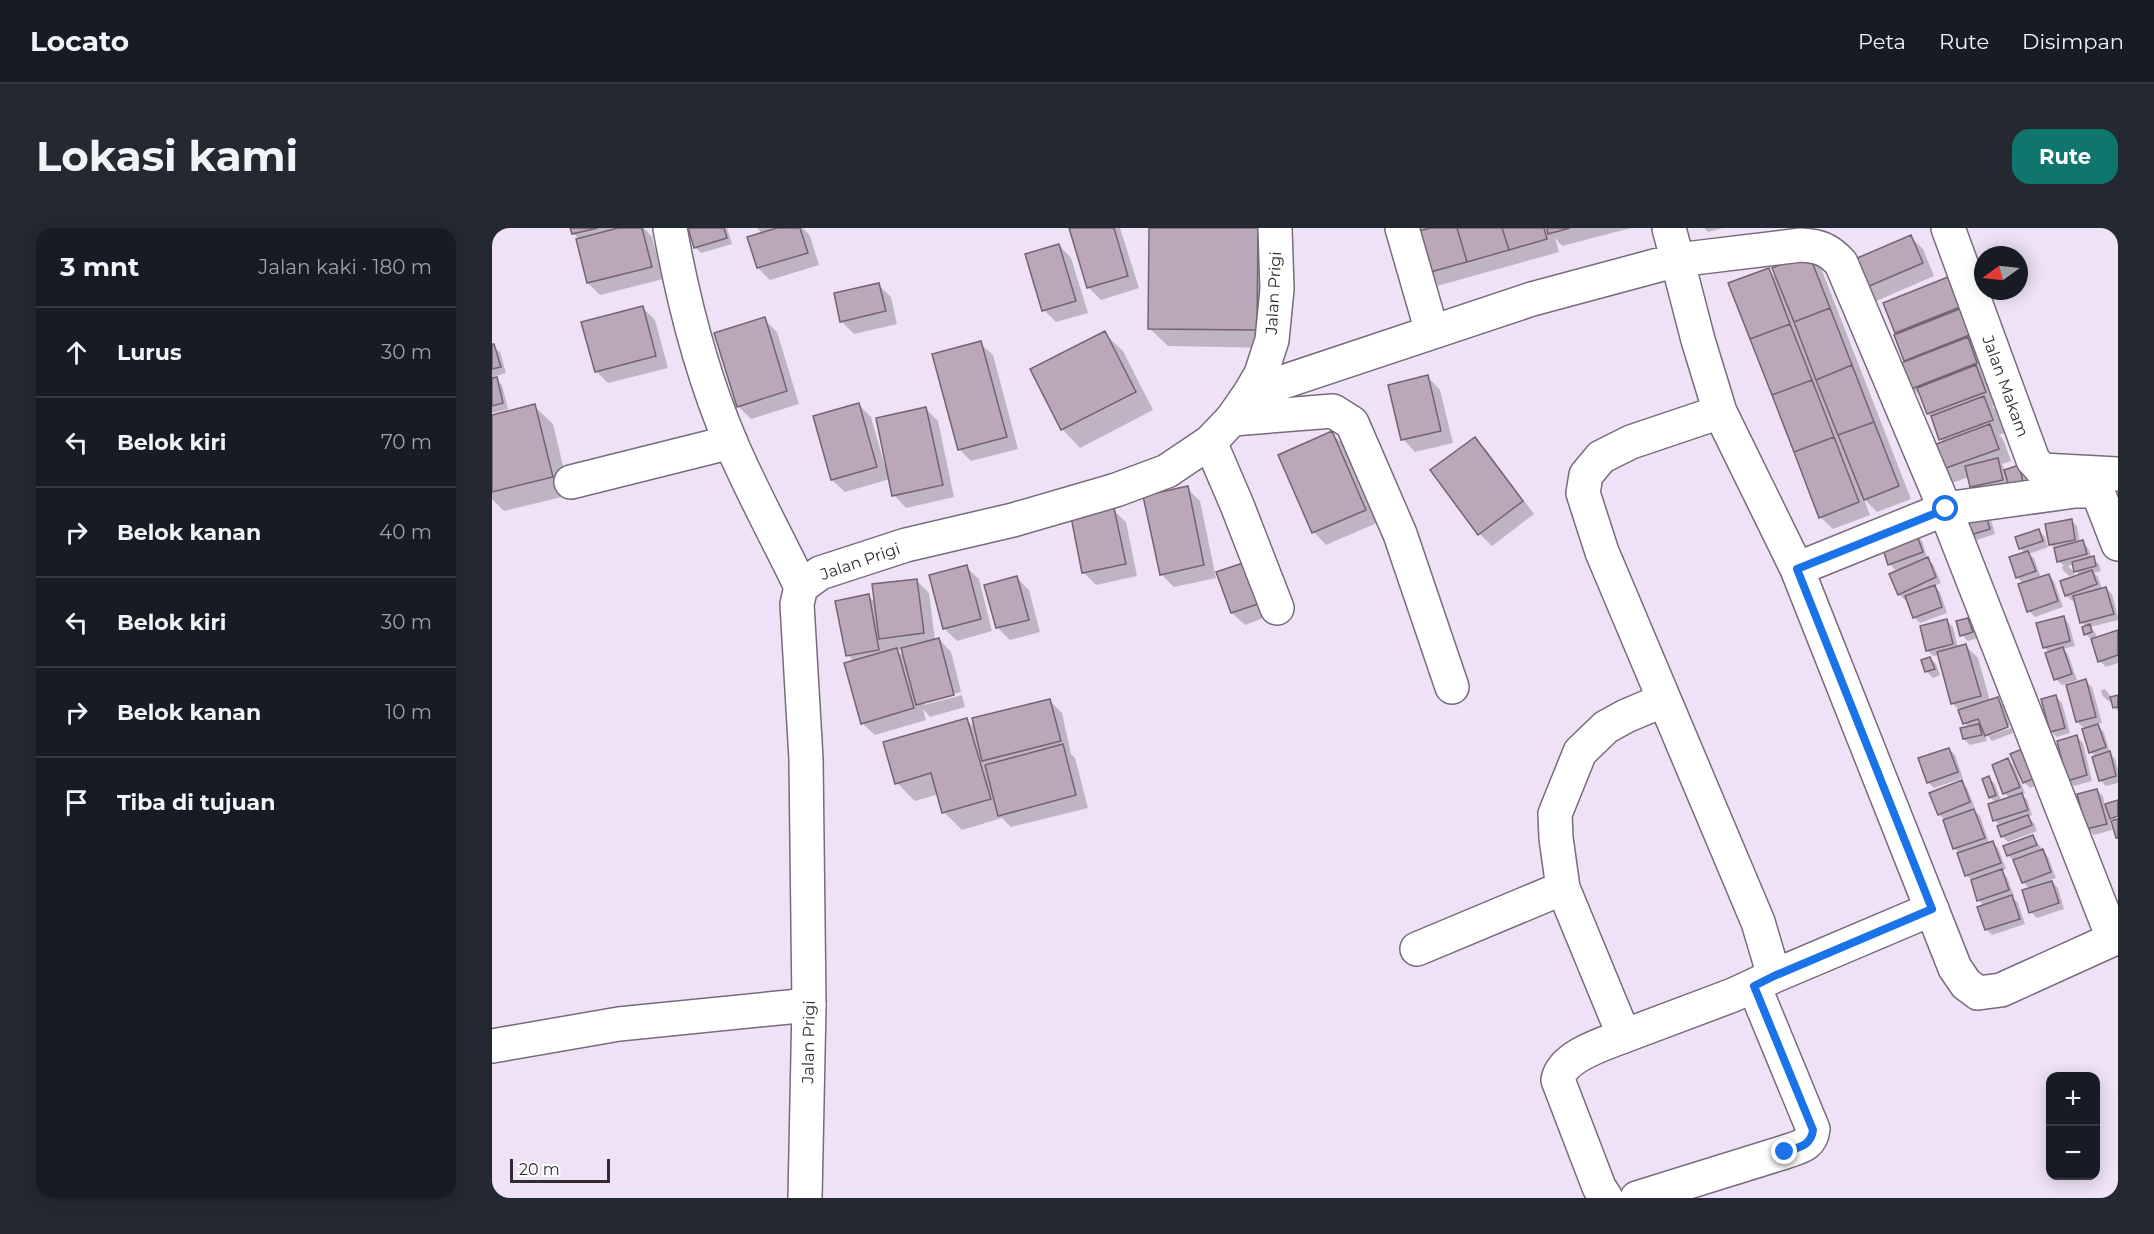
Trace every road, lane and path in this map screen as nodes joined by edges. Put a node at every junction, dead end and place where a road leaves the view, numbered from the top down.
1 (670, 228) edge
2 (1275, 228) edge
3 (1402, 228) edge
4 (1669, 228) edge
5 (1948, 228) edge
6 (1677, 260) junction
7 (1432, 332) junction
8 (1720, 412) junction
9 (1231, 418) junction
10 (731, 442) junction
11 (2118, 474) edge
12 (571, 482) dead end
13 (1946, 509) junction
14 (2118, 544) edge
15 (1797, 569) junction
16 (801, 587) junction
17 (1277, 608) dead end
18 (1452, 687) dead end
19 (1664, 700) junction
20 (1563, 888) junction
21 (1932, 909) junction
22 (2116, 938) edge
23 (1417, 949) dead end
24 (1764, 981) junction
25 (809, 1005) junction
26 (1624, 1036) junction
27 (492, 1046) edge
28 (805, 1198) edge
29 (1606, 1198) edge
30 (1637, 1198) edge

1 - 10 street
2 - 9 street, Jalan Prigi
3 - 7 street
4 - 6 street
5 - 11 street, Jalan Makam
6 - 7 street
6 - 8 street
6 - 13 street
7 - 9 street
8 - 15 street
8 - 19 street
9 - 16 street, Jalan Prigi
9 - 17 street
9 - 18 street
10 - 12 street
10 - 16 street
13 - 14 street
13 - 15 street
13 - 22 street
15 - 21 street
16 - 25 street, Jalan Prigi
19 - 20 street
19 - 24 street
20 - 23 street
20 - 26 street
21 - 22 street
21 - 24 street
24 - 26 street
24 - 30 street
25 - 27 street
25 - 28 street, Jalan Prigi
26 - 29 street

